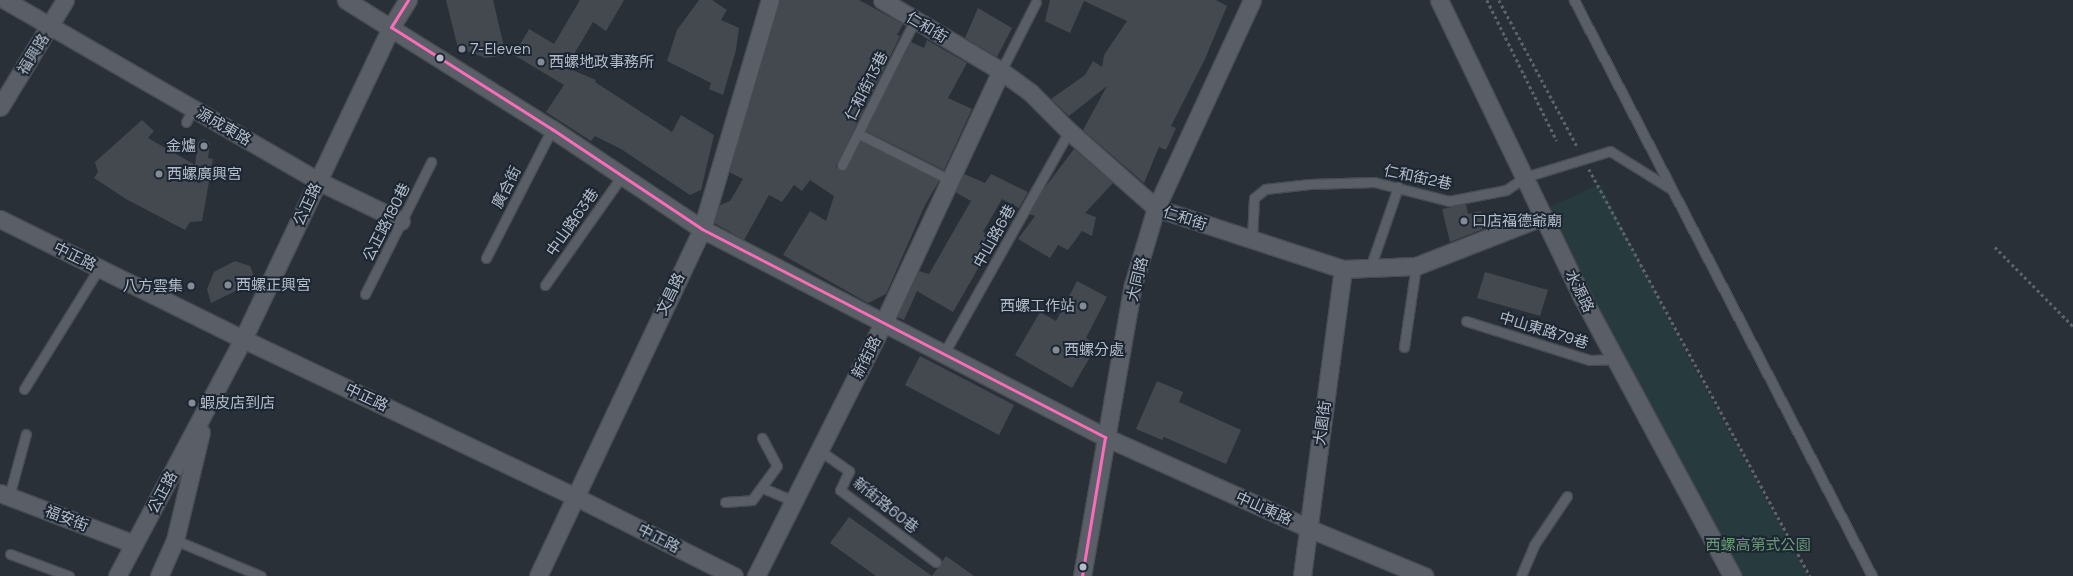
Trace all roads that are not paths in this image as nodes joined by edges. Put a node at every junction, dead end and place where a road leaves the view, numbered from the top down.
1 (5, 0) edge
2 (65, 0) edge
3 (346, 0) edge
4 (408, 0) edge
5 (770, 0) edge
6 (882, 0) edge
7 (1252, 0) edge
8 (1439, 0) edge
9 (1574, 0) edge
10 (1036, 2) dead end
11 (915, 20) junction
12 (51, 25) junction
13 (391, 27) junction
14 (1001, 71) junction
15 (0, 107) edge
16 (552, 129) junction
17 (1069, 131) junction
18 (863, 136) dead end
19 (431, 162) dead end
20 (842, 165) dead end
21 (622, 176) junction
22 (1525, 177) junction
23 (318, 180) junction
24 (950, 180) junction
25 (1398, 187) junction
26 (1673, 190) junction
27 (1156, 208) junction
28 (1544, 216) junction
29 (0, 219) edge
30 (401, 221) junction
31 (702, 229) junction
32 (1252, 240) junction
33 (486, 258) dead end
34 (1416, 266) junction
35 (99, 268) junction
36 (1370, 268) junction
37 (1343, 269) junction
38 (545, 285) dead end
39 (365, 294) dead end
40 (1466, 321) dead end
41 (883, 324) junction
42 (243, 339) junction
43 (1404, 347) dead end
44 (943, 355) junction
45 (1614, 359) junction
46 (24, 389) dead end
47 (207, 408) junction
48 (26, 434) dead end
49 (1105, 437) junction
50 (762, 438) dead end
51 (819, 450) junction
52 (763, 488) junction
53 (5, 494) edge
54 (574, 496) junction
55 (1567, 496) dead end
56 (725, 502) dead end
57 (793, 502) junction
58 (1308, 528) junction
59 (174, 540) junction
60 (134, 544) junction
61 (10, 554) dead end
62 (936, 562) dead end
63 (69, 576) edge
64 (117, 576) edge
65 (159, 576) edge
66 (261, 576) edge
67 (538, 576) edge
68 (734, 576) edge
69 (756, 576) edge
70 (1082, 576) edge
71 (1302, 576) edge
72 (1424, 576) edge
73 (1521, 576) edge
74 (1732, 576) edge
75 (1872, 576) edge

1 - 12 street, 源成東路
2 - 12 street, 福興路
3 - 13 street, 中山東路
4 - 13 street, 公正路
5 - 31 street, 文昌路
6 - 11 street, 仁和街
7 - 27 street, 大同路
8 - 22 street, 水源路
9 - 26 lane
10 - 14 lane
11 - 14 street, 仁和街
11 - 20 lane, 仁和街13巷
12 - 15 street, 福興路
12 - 23 street, 源成東路
13 - 16 street, 中山東路
13 - 23 street, 公正路
14 - 17 street, 仁和街
14 - 24 street, 新街路
16 - 21 street, 中山東路
16 - 33 lane, 廣合街
17 - 27 street, 仁和街
17 - 44 lane, 中山路6巷
18 - 24 lane
19 - 30 lane, 公正路180巷
21 - 31 street, 中山東路
21 - 38 lane, 中山路63巷
22 - 25 lane, 仁和街2巷
22 - 26 lane, 仁和街2巷
22 - 28 street, 水源路
23 - 30 street, 源成東路
23 - 42 street, 公正路
24 - 41 street, 新街路
25 - 32 lane, 仁和街2巷
25 - 36 lane
26 - 75 lane
27 - 32 street, 仁和街
27 - 49 street, 大同路
28 - 34 street, 仁和街
28 - 45 street, 水源路
29 - 35 street, 中正路
30 - 39 lane, 公正路180巷
31 - 41 street, 中山東路
31 - 54 street, 文昌路
32 - 37 street, 仁和街
34 - 36 street, 仁和街
34 - 43 lane
35 - 42 street, 中正路
35 - 46 lane
36 - 37 street, 仁和街
37 - 58 street, 大園街
40 - 45 lane, 中山東路79巷
41 - 44 street, 中山東路
41 - 51 street, 新街路
42 - 47 street, 公正路
42 - 54 street, 中正路
44 - 49 street, 中山東路
45 - 74 street, 水源路
47 - 59 street, 公正路
47 - 60 street, 公正路
48 - 53 lane
49 - 58 street, 中山東路
49 - 70 street, 大同路
50 - 52 lane
51 - 57 street, 新街路
51 - 62 lane, 新街路60巷
52 - 56 lane
52 - 57 lane
53 - 60 street, 福安街
54 - 67 street, 文昌路
54 - 68 street, 中正路
55 - 73 lane
57 - 69 street, 新街路
58 - 71 street, 大園街
58 - 72 street, 中山東路
59 - 65 street, 公正路
59 - 66 lane
60 - 64 street, 公正路
61 - 63 lane

